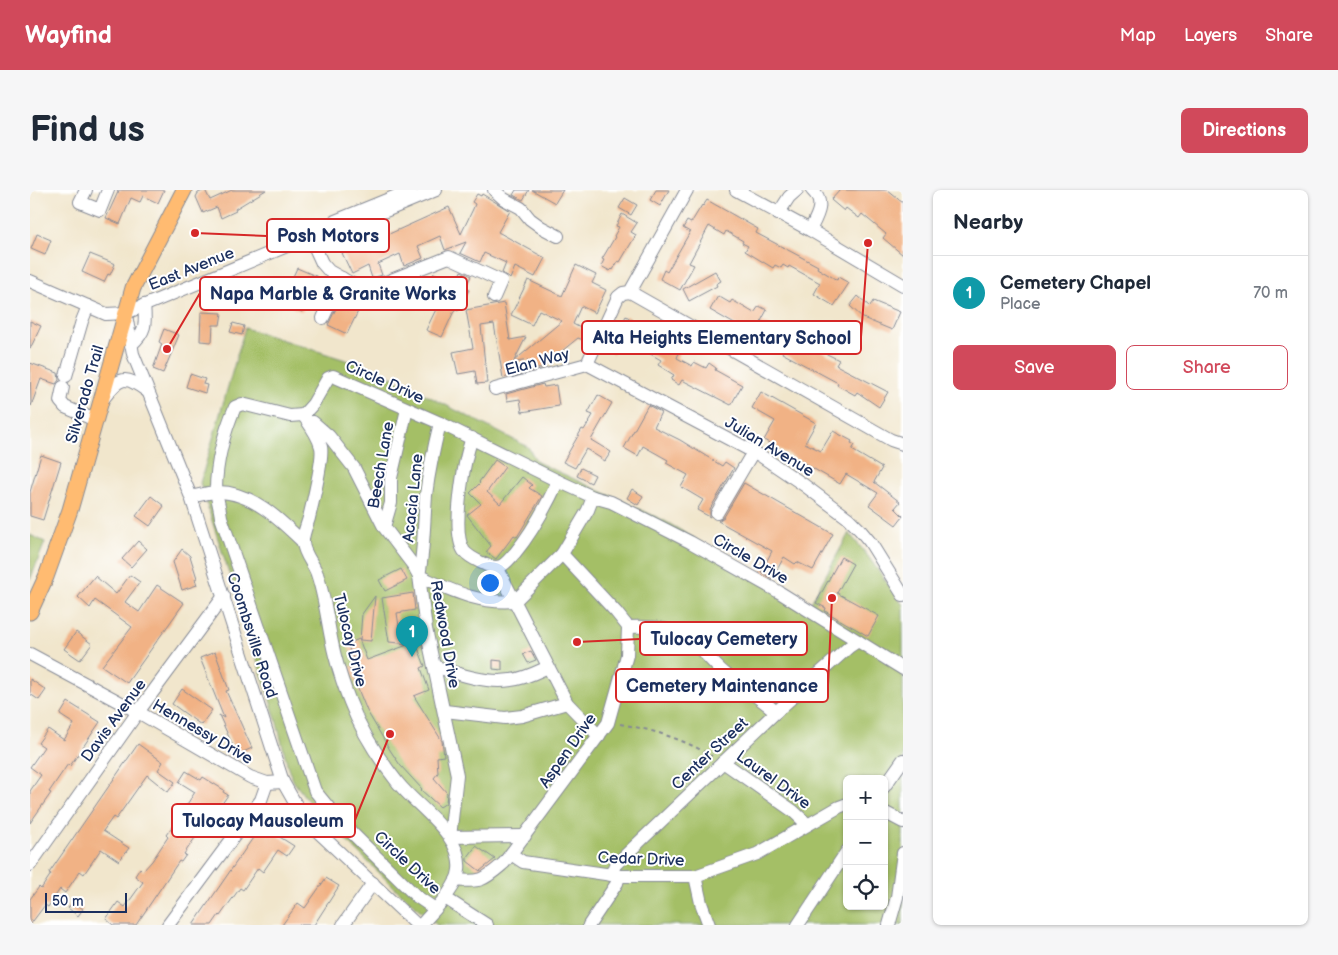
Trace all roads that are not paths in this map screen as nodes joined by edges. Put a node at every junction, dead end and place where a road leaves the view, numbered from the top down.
1 (86, 190) edge
2 (108, 190) edge
3 (184, 190) edge
4 (411, 190) edge
5 (436, 190) edge
6 (494, 190) edge
7 (687, 190) edge
8 (736, 190) edge
9 (797, 190) edge
10 (812, 190) edge
11 (778, 214) junction
12 (810, 230) junction
13 (323, 232) junction
14 (558, 236) dead end
15 (310, 237) junction
16 (342, 278) junction
17 (30, 281) edge
18 (903, 285) edge
19 (630, 292) junction
20 (494, 297) dead end
21 (144, 305) junction
22 (88, 306) junction
23 (126, 313) junction
24 (322, 318) dead end
25 (131, 345) junction
26 (587, 364) junction
27 (495, 388) dead end
28 (148, 392) junction
29 (100, 404) junction
30 (406, 409) junction
31 (303, 414) junction
32 (95, 420) junction
33 (440, 423) junction
34 (472, 438) junction
35 (903, 444) edge
36 (752, 452) junction
37 (558, 481) junction
38 (216, 492) junction
39 (191, 496) junction
40 (593, 497) junction
41 (717, 514) dead end
42 (384, 528) junction
43 (303, 542) junction
44 (562, 554) junction
45 (497, 567) junction
46 (419, 576) junction
47 (903, 595) edge
48 (224, 596) junction
49 (516, 601) junction
50 (30, 612) edge
51 (628, 628) junction
52 (858, 641) junction
53 (30, 654) edge
54 (434, 666) junction
55 (548, 667) junction
56 (903, 669) edge
57 (567, 703) junction
58 (445, 711) junction
59 (138, 712) junction
60 (776, 712) junction
61 (599, 736) junction
62 (903, 760) edge
63 (723, 762) junction
64 (888, 781) edge
65 (283, 782) junction
66 (267, 783) junction
67 (843, 805) edge
68 (888, 814) edge
69 (903, 822) edge
70 (807, 824) junction
71 (525, 836) junction
72 (450, 837) junction
73 (903, 853) edge
74 (511, 854) junction
75 (843, 856) edge
76 (30, 864) edge
77 (615, 876) junction
78 (695, 876) junction
79 (456, 880) junction
80 (373, 883) junction
81 (445, 898) junction
82 (435, 909) junction
83 (168, 925) edge
84 (343, 925) edge
85 (417, 925) edge
86 (421, 925) edge
87 (487, 925) edge
88 (589, 925) edge
89 (709, 925) edge
90 (798, 925) edge
91 (889, 925) edge

1 - 2 street
3 - 23 main road, Silverado Trail
4 - 13 street, East Avenue
5 - 13 street, East Avenue
6 - 14 street
7 - 19 street
8 - 11 street
9 - 11 street
10 - 12 street
11 - 12 street
12 - 18 street
13 - 15 street, East Avenue
15 - 16 street
15 - 21 street, East Avenue
16 - 20 street
16 - 24 street
17 - 22 street
19 - 26 street
19 - 35 street
21 - 23 street, East Avenue
21 - 25 street
22 - 23 street
22 - 32 street
23 - 25 street, Coombsville Road
23 - 29 main road, Silverado Trail
25 - 28 street, Coombsville Road
26 - 27 street, Elan Way
26 - 36 street, Julian Avenue
28 - 29 street
28 - 39 street, Coombsville Road
29 - 32 main road, Silverado Trail
30 - 31 street, Circle Drive
30 - 33 street, Circle Drive
30 - 42 street, Beech Lane
31 - 38 street, Circle Drive
31 - 42 street, Redwood Drive
31 - 43 street
32 - 50 main road, Silverado Trail
33 - 34 street, Circle Drive
33 - 46 street, Acacia Lane
34 - 37 street, Circle Drive
34 - 45 street
36 - 41 street
36 - 47 street, Julian Avenue
37 - 40 street, Circle Drive
37 - 45 street
38 - 39 street
38 - 43 street
38 - 82 street, Circle Drive
39 - 48 street, Coombsville Road
40 - 44 street
40 - 52 street, Circle Drive
42 - 46 street, Redwood Drive
43 - 72 street, Tulocay Drive
44 - 49 street
44 - 51 street
45 - 49 street
46 - 49 street
46 - 54 street, Redwood Drive
48 - 59 street, Davis Avenue
48 - 65 street, Coombsville Road
49 - 55 street
51 - 60 street
51 - 61 street, Aspen Drive
52 - 56 street, Circle Drive
52 - 60 street, Center Street
53 - 59 street, Hennessy Drive
54 - 55 street
54 - 58 street, Redwood Drive
55 - 57 street
57 - 58 street
57 - 61 street
58 - 72 street, Redwood Drive
59 - 66 street, Hennessy Drive
59 - 76 street, Davis Avenue
60 - 63 street, Center Street
61 - 71 street, Aspen Drive
62 - 64 street
63 - 70 street, Laurel Drive
63 - 77 street, Center Street
65 - 66 street, Hennessy Drive
65 - 80 street, Coombsville Road
66 - 83 street
67 - 70 street, Cedar Drive
68 - 69 street
70 - 78 street, Cedar Drive
71 - 72 street
71 - 74 street, Aspen Drive
72 - 79 street, Tulocay Drive
73 - 91 street
74 - 77 street, Cedar Drive
74 - 79 street, Aspen Drive
75 - 90 street
77 - 78 street, Cedar Drive
77 - 88 street, Center Street
78 - 89 street
79 - 81 street, Tulocay Drive
80 - 84 street
80 - 85 street, Coombsville Road
81 - 82 street, Tulocay Drive
81 - 87 street
82 - 86 street, Tulocay Drive

